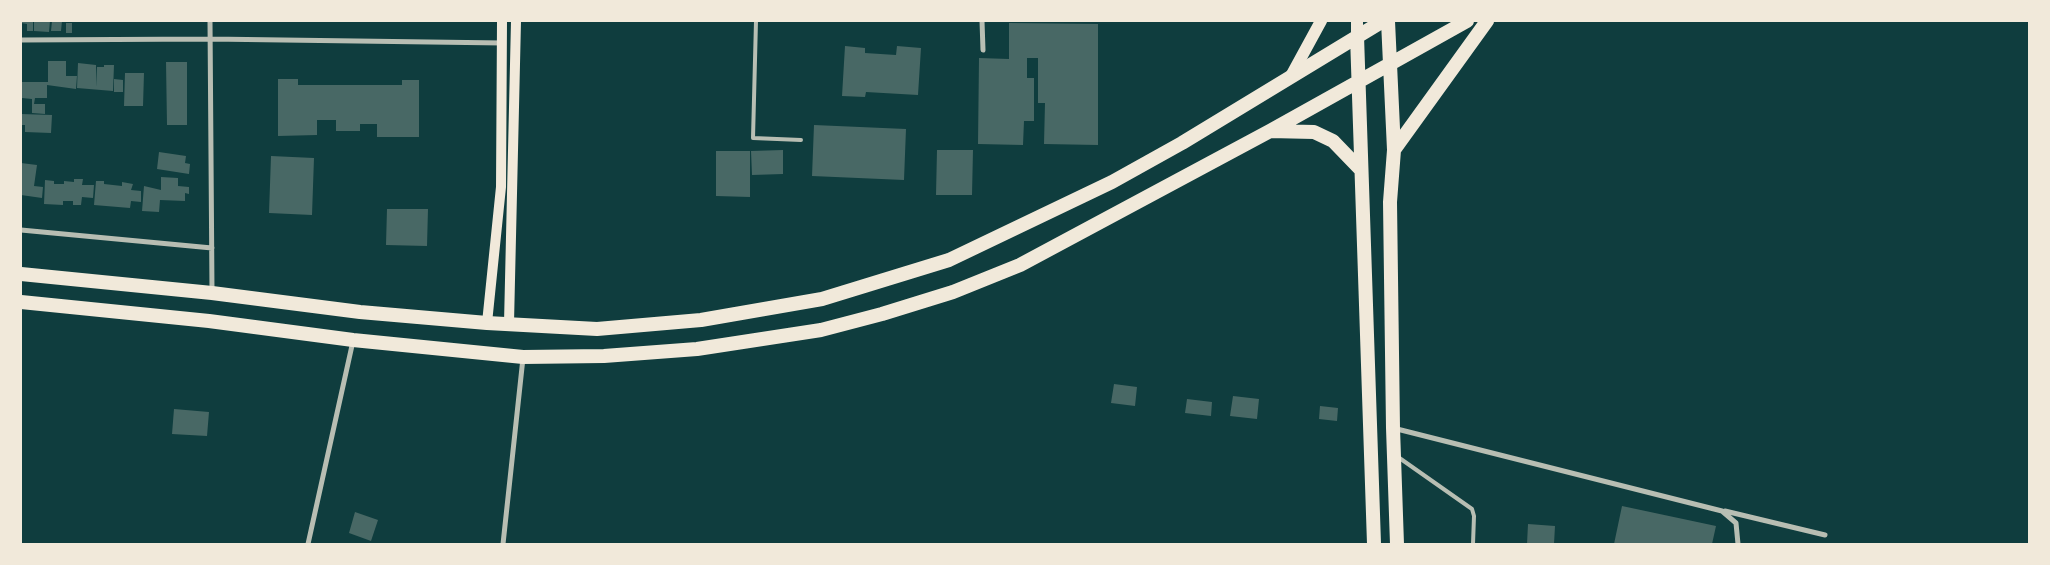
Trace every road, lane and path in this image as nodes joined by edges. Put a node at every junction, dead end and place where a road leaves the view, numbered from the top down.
1 (210, 21) edge
2 (502, 21) edge
3 (516, 21) edge
4 (756, 21) edge
5 (982, 21) edge
6 (1321, 21) edge
7 (1357, 21) edge
8 (1383, 21) edge
9 (1388, 21) edge
10 (1467, 21) edge
11 (1487, 21) edge
12 (1357, 36) junction
13 (210, 39) junction
14 (21, 40) edge
15 (503, 43) junction
16 (983, 50) dead end
17 (1390, 64) junction
18 (1291, 76) junction
19 (1358, 82) junction
20 (1270, 131) junction
21 (801, 140) dead end
22 (1394, 150) junction
23 (1361, 170) junction
24 (21, 230) edge
25 (212, 248) junction
26 (21, 274) edge
27 (212, 293) junction
28 (21, 302) edge
29 (487, 323) junction
30 (509, 323) junction
31 (353, 340) junction
32 (523, 357) junction
33 (1393, 428) junction
34 (1394, 455) junction
35 (1722, 511) junction
36 (1825, 535) dead end
37 (308, 544) edge
38 (503, 544) edge
39 (1374, 544) edge
40 (1396, 544) edge
41 (1473, 544) edge
42 (1738, 544) edge

1 - 13 street
2 - 15 main road
3 - 30 main road
4 - 21 lane
5 - 16 street
6 - 18 main road
7 - 12 main road
8 - 12 highway
9 - 17 highway
10 - 17 highway
11 - 22 highway
12 - 18 highway
12 - 19 highway
13 - 14 street
13 - 15 street
13 - 25 street
15 - 29 main road
17 - 19 highway
17 - 22 highway
18 - 30 highway
19 - 20 highway
19 - 23 highway
20 - 23 highway
20 - 32 highway
22 - 33 highway
23 - 39 highway
24 - 25 street
25 - 27 street
26 - 27 highway
27 - 29 highway
28 - 31 highway
29 - 30 highway
31 - 32 highway
31 - 37 street
32 - 38 street
33 - 34 highway
33 - 35 street
34 - 40 highway
34 - 41 lane
35 - 36 street
35 - 42 street

